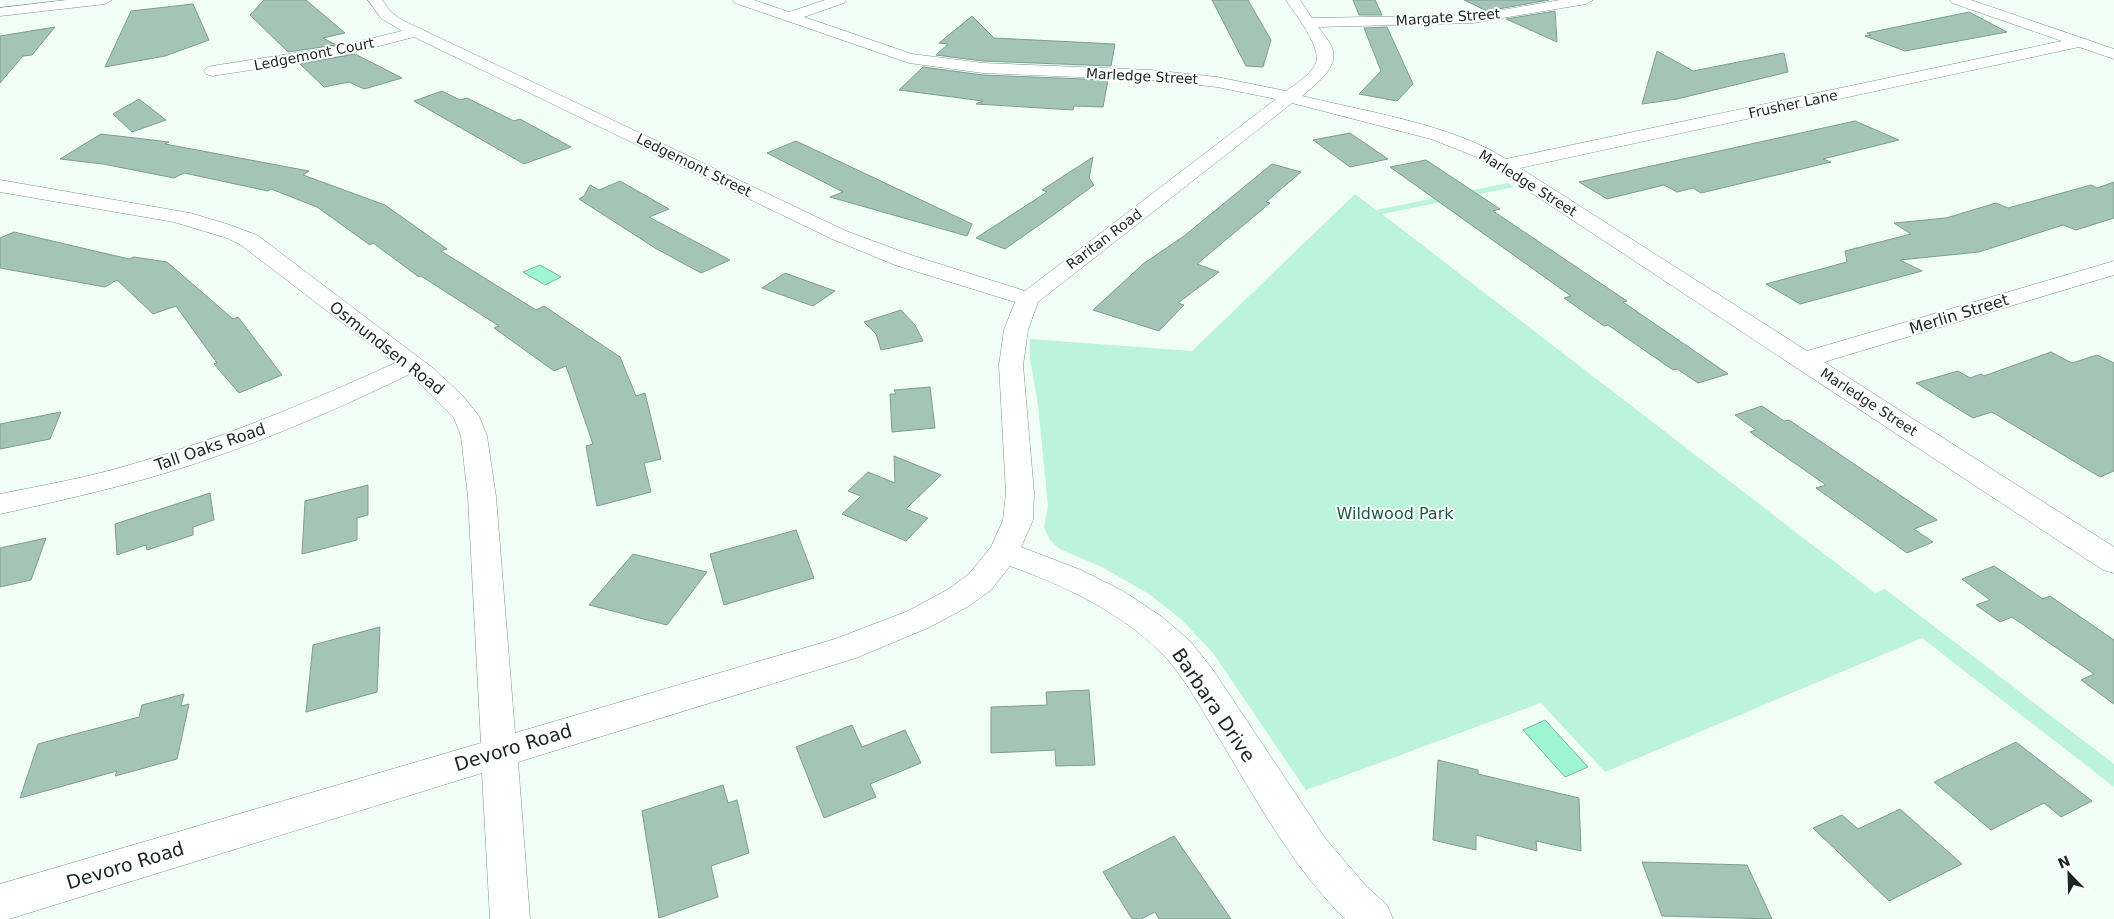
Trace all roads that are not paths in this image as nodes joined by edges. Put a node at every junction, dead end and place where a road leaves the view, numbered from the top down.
1 (105, 0) edge
2 (375, 0) edge
3 (740, 0) edge
4 (839, 0) edge
5 (1293, 0) edge
6 (1586, 0) edge
7 (1957, 0) edge
8 (0, 12) edge
9 (789, 17) junction
10 (1309, 24) junction
11 (416, 32) junction
12 (2081, 42) junction
13 (2114, 54) edge
14 (212, 71) dead end
15 (1291, 98) junction
16 (1505, 165) junction
17 (0, 186) edge
18 (2114, 268) edge
19 (1028, 299) junction
20 (1805, 360) junction
21 (412, 364) junction
22 (0, 504) edge
23 (1004, 552) junction
24 (2114, 562) edge
25 (498, 751) junction
26 (0, 903) edge
27 (510, 919) edge
28 (1373, 919) edge

1 - 8 street
2 - 11 street, Ledgemont Street
3 - 9 street, Marledge Street
4 - 9 street
5 - 10 street, Raritan Road
6 - 10 street, Margate Street
7 - 12 street
9 - 15 street, Marledge Street
10 - 15 street, Raritan Road
11 - 14 street, Ledgemont Court
11 - 19 street, Ledgemont Street
12 - 13 street
12 - 16 street, Frusher Lane
15 - 16 street, Marledge Street
15 - 19 street, Raritan Road
16 - 20 street, Marledge Street
17 - 21 street, Osmundsen Road
18 - 20 street, Merlin Street
19 - 23 street
20 - 24 street, Marledge Street
21 - 22 street, Tall Oaks Road
21 - 25 street, Osmundsen Road
23 - 25 street, Devoro Road
23 - 28 street, Barbara Drive
25 - 26 street, Devoro Road
25 - 27 street, Osmundsen Road

